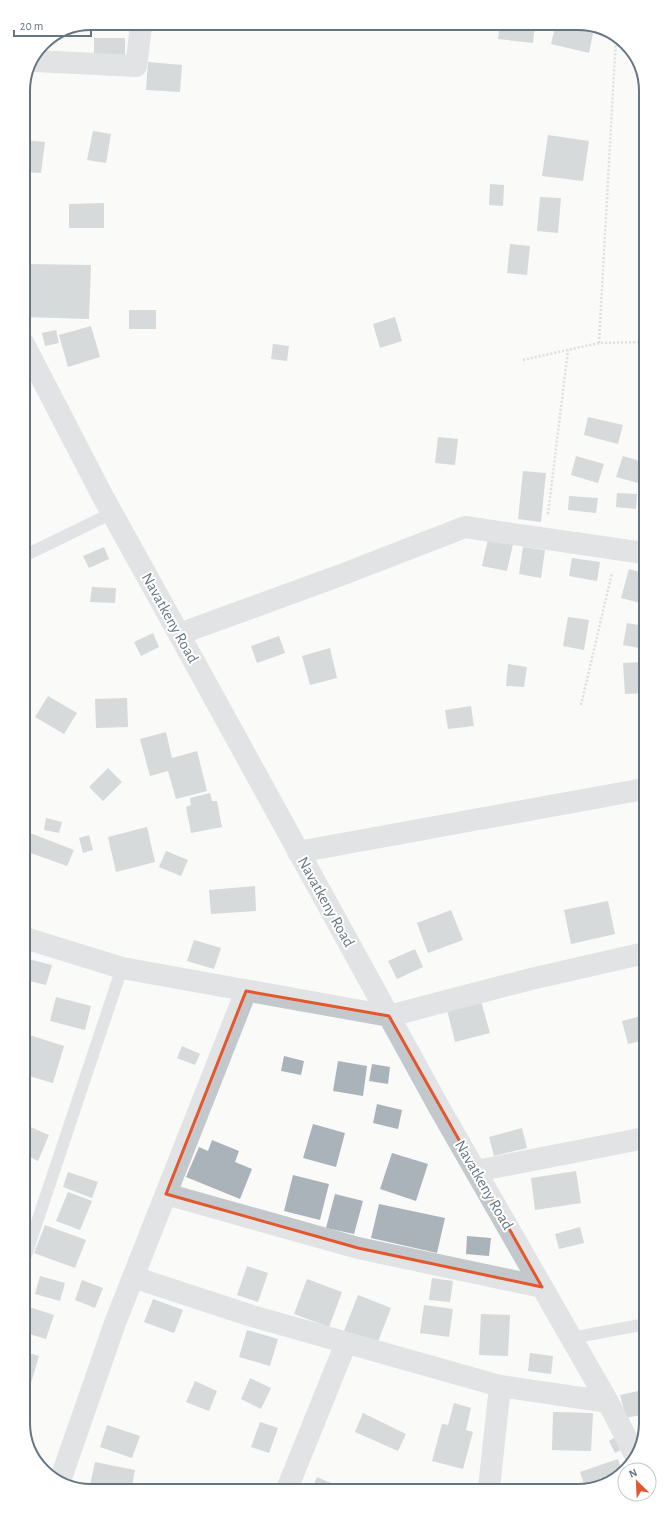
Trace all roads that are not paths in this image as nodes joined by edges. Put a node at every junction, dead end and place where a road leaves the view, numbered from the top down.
1 (141, 30) edge
2 (38, 61) edge
3 (30, 356) edge
4 (112, 513) junction
5 (639, 552) edge
6 (30, 553) edge
7 (179, 634) junction
8 (639, 790) edge
9 (298, 852) junction
10 (30, 940) edge
11 (639, 954) edge
12 (122, 968) junction
13 (246, 991) junction
14 (389, 1016) junction
15 (639, 1139) edge
16 (476, 1171) junction
17 (166, 1194) junction
18 (30, 1243) edge
19 (133, 1277) junction
20 (542, 1287) junction
21 (639, 1325) edge
22 (571, 1338) junction
23 (346, 1343) junction
24 (500, 1386) junction
25 (608, 1402) junction
26 (633, 1450) edge
27 (62, 1477) edge
28 (290, 1484) edge
29 (489, 1484) edge

1 - 2 street
3 - 4 street, Navatkeny Road
4 - 6 lane
4 - 7 street, Navatkeny Road
5 - 7 street
7 - 9 street, Navatkeny Road
8 - 9 street
9 - 14 street, Navatkeny Road
10 - 12 street
11 - 14 street
12 - 13 street
12 - 18 lane
13 - 14 street
13 - 17 street
14 - 16 street, Navatkeny Road
15 - 16 street
16 - 20 street, Navatkeny Road
17 - 19 street
17 - 20 street
19 - 23 street
19 - 27 street
20 - 22 street, Navatkeny Road
21 - 22 lane
22 - 25 street, Navatkeny Road
23 - 24 street
23 - 28 street
24 - 25 street
24 - 29 street
25 - 26 street, Navatkeny Road

